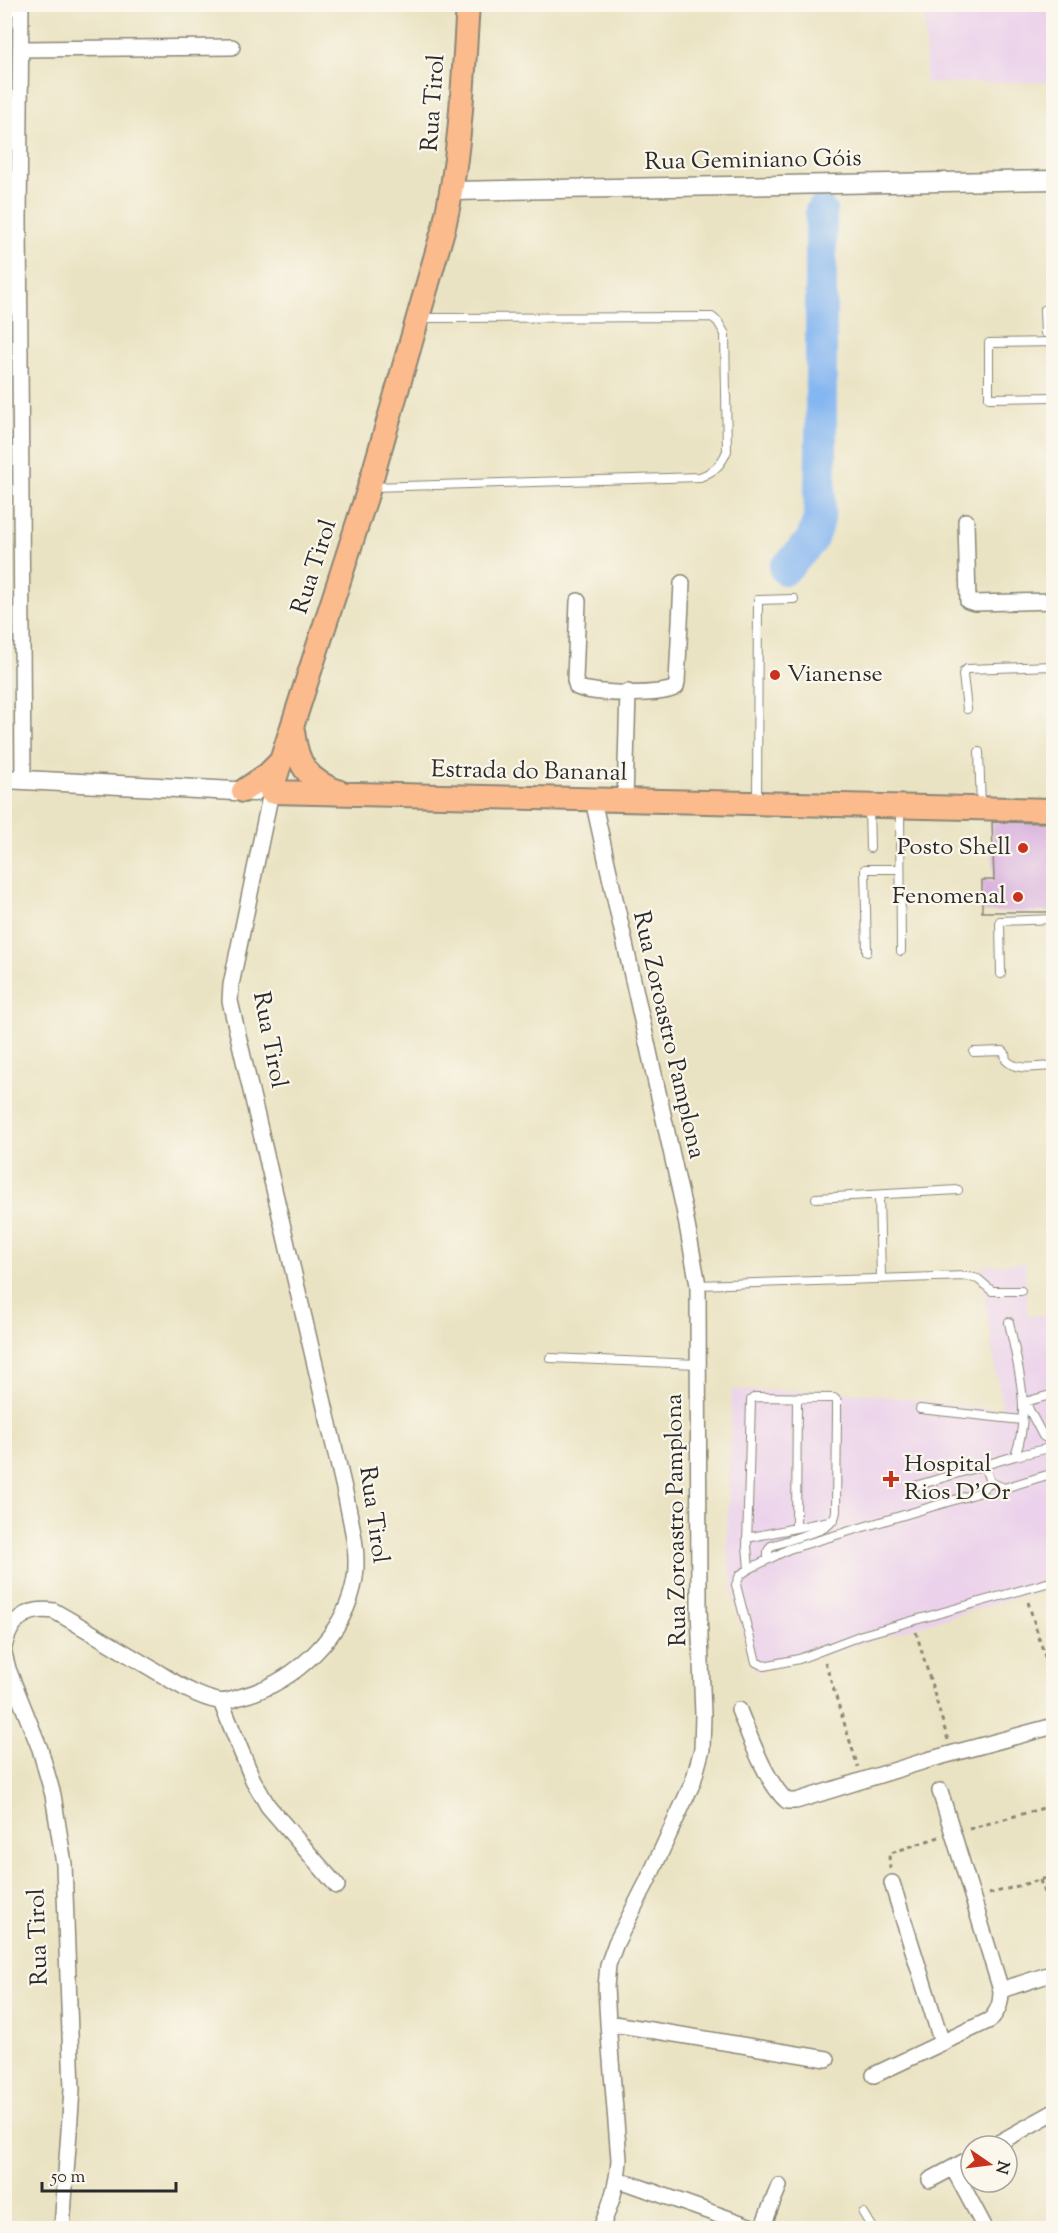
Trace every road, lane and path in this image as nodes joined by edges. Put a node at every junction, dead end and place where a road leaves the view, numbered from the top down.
1 (468, 4) edge
2 (21, 6) edge
3 (4, 8) edge
4 (232, 47) dead end
5 (21, 49) junction
6 (1053, 180) edge
7 (453, 190) junction
8 (1044, 310) dead end
9 (419, 318) junction
10 (1053, 333) edge
11 (1053, 342) edge
12 (1053, 397) edge
13 (369, 488) junction
14 (966, 521) dead end
15 (682, 583) dead end
16 (794, 599) dead end
17 (578, 601) dead end
18 (1053, 602) edge
19 (1053, 666) edge
20 (628, 693) junction
21 (967, 709) dead end
22 (292, 727) junction
23 (980, 752) dead end
24 (282, 760) junction
25 (14, 780) edge
26 (243, 791) junction
27 (272, 792) junction
28 (347, 795) junction
29 (593, 800) junction
30 (625, 801) junction
31 (757, 803) junction
32 (869, 806) junction
33 (900, 806) junction
34 (981, 808) junction
35 (1053, 810) edge
36 (870, 848) dead end
37 (900, 869) junction
38 (1053, 920) edge
39 (901, 951) dead end
40 (867, 952) dead end
41 (1001, 974) dead end
42 (974, 1052) dead end
43 (1053, 1066) edge
44 (958, 1190) dead end
45 (879, 1195) junction
46 (816, 1198) dead end
47 (881, 1278) junction
48 (698, 1285) junction
49 (1021, 1291) dead end
50 (1009, 1322) dead end
51 (550, 1358) dead end
52 (698, 1364) junction
53 (1053, 1394) edge
54 (797, 1398) junction
55 (1025, 1402) junction
56 (920, 1409) dead end
57 (1022, 1420) junction
58 (1053, 1438) edge
59 (1053, 1447) edge
60 (1015, 1456) junction
61 (984, 1465) junction
62 (1053, 1473) edge
63 (990, 1482) junction
64 (912, 1487) dead end
65 (834, 1520) junction
66 (796, 1528) junction
67 (747, 1538) junction
68 (768, 1559) junction
69 (749, 1569) junction
70 (1053, 1581) edge
71 (1027, 1599) dead end
72 (916, 1632) dead end
73 (4, 1647) edge
74 (4, 1653) edge
75 (825, 1660) dead end
76 (1053, 1686) edge
77 (221, 1702) junction
78 (739, 1710) dead end
79 (1053, 1726) edge
80 (952, 1754) junction
81 (862, 1780) junction
82 (940, 1791) dead end
83 (1053, 1805) edge
84 (953, 1833) junction
85 (1053, 1876) edge
86 (1040, 1880) junction
87 (892, 1883) joint
88 (337, 1886) dead end
89 (973, 1899) junction
90 (1052, 1914) edge
91 (1053, 1925) edge
92 (1053, 1973) edge
93 (1001, 1990) junction
94 (608, 2023) junction
95 (942, 2043) junction
96 (827, 2059) dead end
97 (874, 2075) dead end
98 (1053, 2112) edge
99 (1014, 2134) edge
100 (959, 2165) edge
101 (953, 2168) junction
102 (617, 2179) junction
103 (930, 2180) dead end
104 (779, 2186) dead end
105 (863, 2212) dead end
106 (62, 2229) edge
107 (601, 2229) edge
108 (756, 2229) edge
109 (762, 2229) edge
110 (872, 2229) edge
111 (985, 2229) edge

1 - 7 main road, Rua Tirol
2 - 3 street
2 - 5 street
4 - 5 street
5 - 25 street
6 - 7 street, Rua Geminiano Góis
7 - 9 main road, Rua Tirol
8 - 10 lane
9 - 13 main road, Rua Tirol
9 - 13 lane
11 - 12 lane
13 - 22 main road, Rua Tirol
14 - 18 street
15 - 20 street
16 - 31 lane
17 - 20 street
19 - 21 lane
20 - 30 street
22 - 24 main road, Rua Tirol
22 - 28 main road
23 - 34 lane
24 - 26 main road
24 - 27 main road, Rua Tirol
25 - 26 street, Estrada do Bananal
26 - 27 street, Estrada do Bananal
27 - 28 main road, Estrada do Bananal
27 - 77 street, Rua Tirol
28 - 29 main road, Estrada do Bananal
29 - 30 main road, Estrada do Bananal
29 - 48 street, Rua Zoroastro Pamplona
30 - 31 main road, Estrada do Bananal
31 - 32 main road, Estrada do Bananal
32 - 33 main road, Estrada do Bananal
32 - 36 lane
33 - 34 main road, Estrada do Bananal
33 - 37 lane
34 - 35 main road, Estrada do Bananal
37 - 39 lane
37 - 40 lane
38 - 41 lane
42 - 43 lane
44 - 45 lane
45 - 46 lane
45 - 47 lane
47 - 48 lane
47 - 49 lane
48 - 52 street, Rua Zoroastro Pamplona
50 - 55 lane
51 - 52 lane
52 - 94 street, Rua Zoroastro Pamplona
53 - 55 lane
54 - 65 lane
54 - 66 lane
54 - 67 lane
55 - 57 lane
55 - 58 lane
56 - 57 lane
57 - 60 lane
59 - 60 lane
60 - 61 lane
61 - 63 lane
61 - 64 lane
62 - 63 lane
63 - 68 lane
65 - 66 lane
65 - 68 lane
66 - 67 lane
67 - 69 lane
68 - 69 lane
69 - 70 lane
71 - 76 path
72 - 80 path
73 - 77 street
74 - 106 street, Rua Tirol
75 - 81 path
77 - 88 street
78 - 81 street
79 - 80 street
80 - 81 street
82 - 84 street
83 - 84 path
84 - 87 path
84 - 89 street
85 - 86 path
86 - 89 path
86 - 90 path
87 - 95 street
89 - 93 street
90 - 91 path
92 - 93 street
93 - 95 street
94 - 96 street
94 - 102 street, Rua Zoroastro Pamplona
95 - 97 street
98 - 99 street
100 - 101 street
101 - 103 street
101 - 111 street
102 - 107 street, Rua Zoroastro Pamplona
102 - 108 street
104 - 109 street
105 - 110 lane

